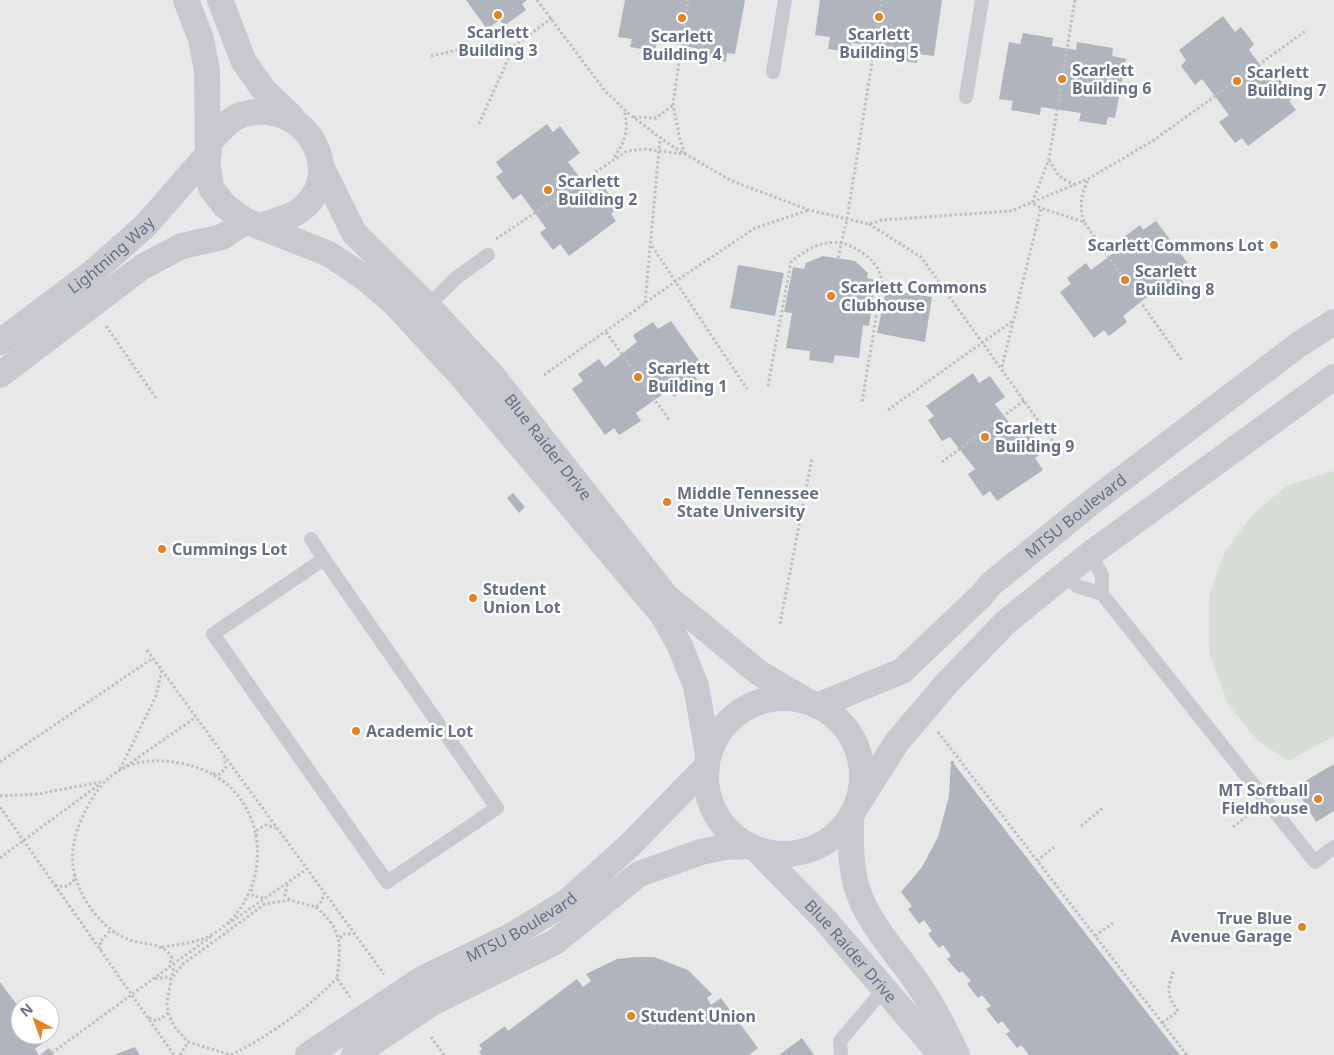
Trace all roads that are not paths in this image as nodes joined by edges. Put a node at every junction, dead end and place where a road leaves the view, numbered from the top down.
1 (186, 0) edge
2 (220, 0) edge
3 (785, 0) edge
4 (982, 0) edge
5 (773, 72) dead end
6 (966, 97) dead end
7 (298, 123) junction
8 (209, 148) junction
9 (321, 166) junction
10 (253, 223) junction
11 (489, 249) road end
12 (428, 306) junction
13 (1334, 322) edge
14 (0, 342) edge
15 (0, 375) edge
16 (1334, 377) edge
17 (311, 539) dead end
18 (1090, 554) junction
19 (324, 559) junction
20 (1065, 575) junction
21 (1102, 594) junction
22 (811, 703) junction
23 (707, 760) junction
24 (854, 810) junction
25 (1334, 846) edge
26 (754, 848) junction
27 (885, 988) junction
28 (308, 1055) edge
29 (354, 1055) edge
30 (841, 1055) edge
31 (941, 1055) edge
32 (957, 1055) edge

1 - 8 street
2 - 7 street
3 - 5 lane
4 - 6 lane
7 - 8 street
7 - 9 street
8 - 10 street
8 - 14 street, Lightning Way
9 - 10 street
9 - 12 street, Blue Raider Drive
10 - 15 street, Lightning Way
10 - 23 street, Blue Raider Drive
11 - 12 lane
12 - 22 street, Blue Raider Drive
13 - 22 street, MTSU Boulevard
16 - 18 street
17 - 19 lane
18 - 20 street
18 - 21 lane
19 - 19 lane
20 - 21 lane
20 - 24 street
21 - 25 lane
22 - 23 street
22 - 24 street
23 - 26 street
23 - 28 street, MTSU Boulevard
24 - 26 street
24 - 32 street, Blue Raider Drive
26 - 27 street, Blue Raider Drive
26 - 29 street, MTSU Boulevard
27 - 30 lane
27 - 31 street, Blue Raider Drive

